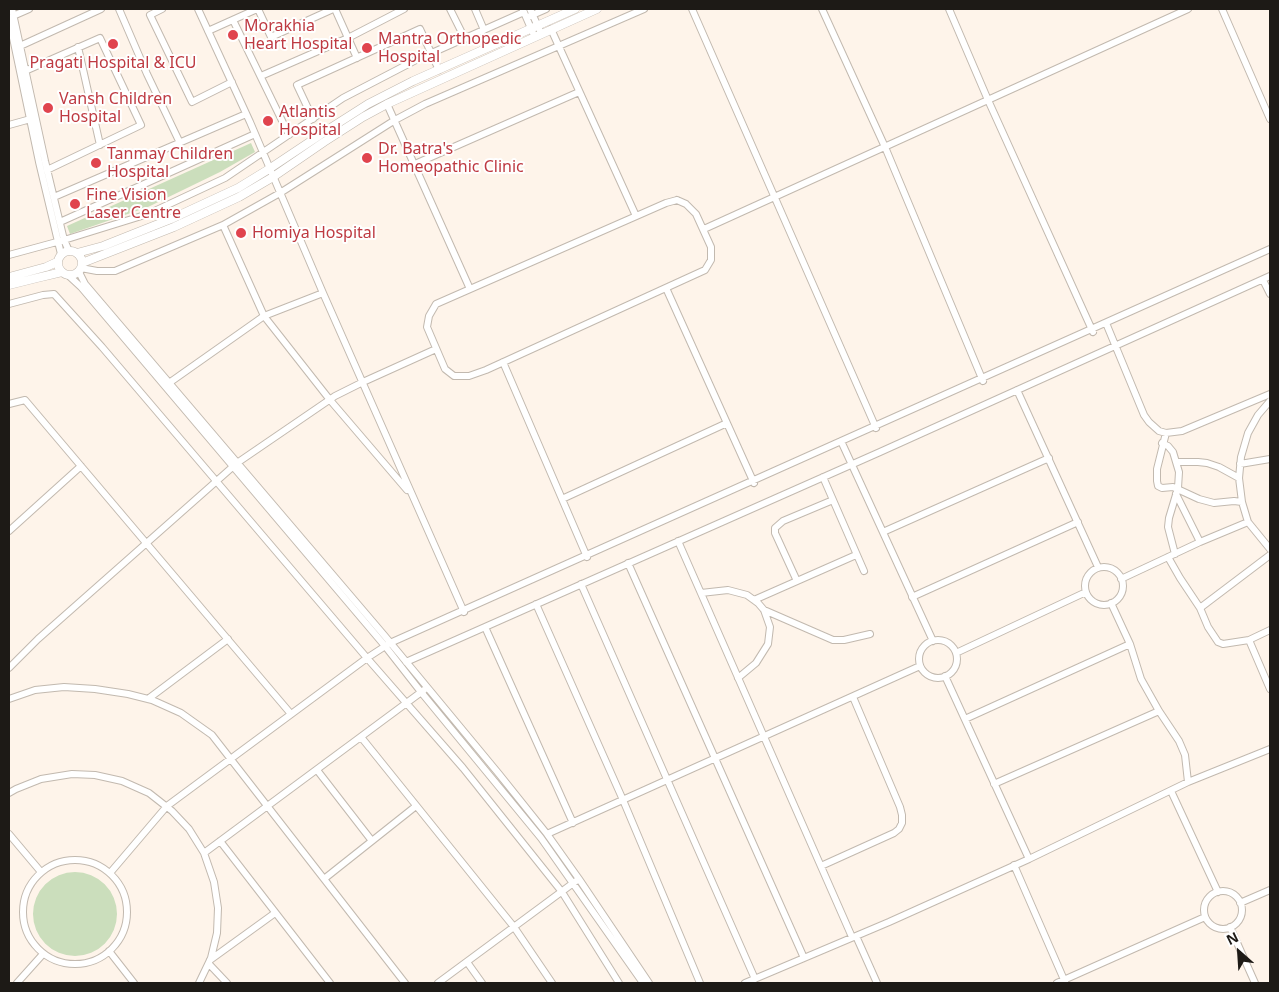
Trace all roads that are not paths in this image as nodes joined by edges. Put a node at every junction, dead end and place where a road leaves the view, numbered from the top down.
1 (29, 9) edge
2 (102, 9) edge
3 (119, 9) edge
4 (162, 9) edge
5 (198, 9) edge
6 (258, 9) edge
7 (334, 9) edge
8 (404, 9) edge
9 (450, 9) edge
10 (475, 9) edge
11 (546, 9) edge
12 (575, 9) edge
13 (597, 9) edge
14 (644, 9) edge
15 (692, 9) edge
16 (822, 9) edge
17 (949, 9) edge
18 (1188, 9) edge
19 (1222, 9) edge
20 (527, 12) edge
21 (11, 15) edge
22 (234, 20) junction
23 (551, 29) junction
24 (484, 30) junction
25 (208, 31) junction
26 (536, 31) junction
27 (348, 38) junction
28 (465, 38) junction
29 (20, 46) junction
30 (559, 47) junction
31 (78, 48) junction
32 (432, 54) junction
33 (357, 58) junction
34 (439, 70) junction
35 (25, 71) junction
36 (261, 76) junction
37 (232, 82) junction
38 (579, 92) junction
39 (988, 100) junction
40 (387, 104) junction
41 (246, 114) junction
42 (33, 118) junction
43 (313, 119) junction
44 (1270, 119) edge
45 (395, 120) junction
46 (9, 125) edge
47 (255, 134) junction
48 (289, 135) junction
49 (180, 143) junction
50 (100, 145) junction
51 (885, 147) junction
52 (263, 153) junction
53 (414, 164) junction
54 (47, 170) junction
55 (271, 173) junction
56 (280, 193) junction
57 (774, 197) junction
58 (54, 198) junction
59 (636, 216) junction
60 (60, 222) junction
61 (223, 226) junction
62 (704, 229) junction
63 (61, 241) junction
64 (1270, 251) edge
65 (9, 255) edge
66 (66, 255) junction
67 (81, 268) junction
68 (65, 274) junction
69 (1270, 276) edge
70 (9, 277) edge
71 (1263, 280) junction
72 (9, 286) edge
73 (666, 288) junction
74 (470, 289) junction
75 (324, 293) junction
76 (1270, 294) edge
77 (9, 304) edge
78 (264, 316) junction
79 (1107, 324) junction
80 (1093, 330) junction
81 (1117, 345) junction
82 (436, 349) junction
83 (503, 362) junction
84 (983, 380) junction
85 (363, 382) junction
86 (169, 383) junction
87 (1017, 390) junction
88 (1270, 394) edge
89 (330, 400) junction
90 (1270, 401) edge
91 (9, 404) edge
92 (727, 423) junction
93 (876, 427) junction
94 (1166, 432) junction
95 (842, 442) junction
96 (1162, 443) junction
97 (1049, 458) junction
98 (1270, 459) edge
99 (1177, 462) junction
100 (852, 464) junction
101 (1240, 464) junction
102 (235, 465) junction
103 (80, 466) junction
104 (823, 477) junction
105 (1239, 478) junction
106 (216, 481) junction
107 (753, 482) junction
108 (1177, 491) junction
109 (413, 497) junction
110 (562, 499) junction
111 (833, 500) junction
112 (1242, 502) junction
113 (1078, 522) junction
114 (1248, 522) junction
115 (9, 531) edge
116 (883, 532) junction
117 (678, 541) junction
118 (1200, 542) junction
119 (147, 543) junction
120 (1270, 549) edge
121 (1175, 554) junction
122 (856, 555) junction
123 (1270, 555) edge
124 (587, 556) junction
125 (1168, 557) junction
126 (628, 563) junction
127 (1098, 568) junction
128 (864, 571) dead end
129 (1121, 579) junction
130 (798, 581) junction
131 (581, 584) junction
132 (1086, 592) junction
133 (701, 593) junction
134 (912, 597) junction
135 (754, 600) junction
136 (1111, 602) junction
137 (536, 604) junction
138 (1200, 608) junction
139 (764, 610) junction
140 (464, 612) junction
141 (485, 627) junction
142 (1270, 630) edge
143 (870, 634) dead end
144 (228, 639) junction
145 (1249, 640) junction
146 (933, 641) junction
147 (1130, 644) junction
148 (387, 646) junction
149 (956, 653) junction
150 (367, 658) junction
151 (406, 662) junction
152 (920, 666) junction
153 (9, 668) edge
154 (945, 676) junction
155 (738, 678) junction
156 (427, 687) junction
157 (1270, 689) edge
158 (421, 692) junction
159 (853, 697) junction
160 (9, 699) edge
161 (148, 699) junction
162 (407, 704) junction
163 (1159, 711) junction
164 (291, 714) junction
165 (965, 719) junction
166 (361, 737) junction
167 (764, 737) junction
168 (1270, 749) edge
169 (230, 759) junction
170 (715, 759) junction
171 (317, 770) junction
172 (667, 780) junction
173 (1188, 782) junction
174 (994, 784) junction
175 (1171, 791) junction
176 (9, 793) edge
177 (623, 800) junction
178 (167, 806) junction
179 (267, 806) junction
180 (416, 806) junction
181 (573, 823) junction
182 (9, 834) edge
183 (547, 834) junction
184 (372, 841) junction
185 (220, 842) junction
186 (204, 853) junction
187 (1029, 859) junction
188 (1014, 865) junction
189 (821, 866) junction
190 (41, 872) junction
191 (110, 873) junction
192 (324, 879) junction
193 (579, 879) junction
194 (573, 883) junction
195 (1270, 890) edge
196 (562, 892) junction
197 (1218, 892) junction
198 (1240, 903) junction
199 (275, 913) junction
200 (1205, 917) junction
201 (514, 927) junction
202 (1230, 927) junction
203 (854, 936) junction
204 (109, 951) junction
205 (43, 954) junction
206 (804, 958) junction
207 (210, 962) junction
208 (467, 962) junction
209 (755, 979) junction
210 (1062, 982) edge
211 (17, 983) edge
212 (134, 983) edge
213 (199, 983) edge
214 (227, 983) edge
215 (330, 983) edge
216 (405, 983) edge
217 (438, 983) edge
218 (482, 983) edge
219 (552, 983) edge
220 (619, 983) edge
221 (643, 983) edge
222 (650, 983) edge
223 (700, 983) edge
224 (745, 983) edge
225 (877, 983) edge
226 (1256, 983) edge

1 - 21 street
2 - 29 street
3 - 49 street
4 - 37 street
5 - 25 street
6 - 7 street
6 - 22 street
7 - 27 street
8 - 27 street
9 - 28 street
10 - 24 street
11 - 20 street
12 - 26 main road
13 - 23 main road
14 - 30 street
15 - 57 street
16 - 51 street
17 - 39 street
18 - 39 street
19 - 44 street
20 - 24 street
20 - 26 street
21 - 29 street
21 - 42 street
22 - 25 street
22 - 36 street
23 - 26 main road
23 - 30 street
24 - 28 street
25 - 37 street
26 - 34 main road
26 - 40 main road
27 - 33 street
27 - 36 street
28 - 32 street
29 - 35 street
30 - 38 street
30 - 45 street
31 - 35 street
31 - 50 street
31 - 50 street
32 - 33 street
32 - 34 street
32 - 43 street
33 - 43 street
34 - 55 main road
35 - 42 street
36 - 48 street
37 - 41 street
38 - 53 street
38 - 59 street
39 - 51 street
39 - 80 street
40 - 45 street
40 - 55 main road
41 - 47 street
41 - 49 street
42 - 46 street
42 - 54 street
42 - 63 street
43 - 48 street
45 - 53 street
45 - 56 street
47 - 52 street
47 - 60 street
48 - 52 street
49 - 58 street
50 - 54 street
51 - 57 street
51 - 84 street
52 - 55 street
52 - 63 street
53 - 74 street
54 - 58 street
55 - 56 street
55 - 66 main road
55 - 67 main road
56 - 61 street
56 - 75 street
57 - 62 street
57 - 93 street
58 - 60 street
59 - 62 street
59 - 74 street
60 - 63 street
61 - 67 street
61 - 78 street
62 - 73 street
63 - 65 street
63 - 66 street
64 - 79 street
66 - 67 main road
66 - 68 main road
66 - 70 main road
67 - 68 main road
67 - 86 street
68 - 72 main road
68 - 102 street
69 - 71 street
71 - 76 street
71 - 81 street
73 - 83 street
73 - 92 street
74 - 82 street
75 - 78 street
75 - 85 street
77 - 106 street
78 - 86 street
78 - 89 street
79 - 80 street
79 - 81 street
80 - 84 street
81 - 87 street
81 - 94 street
82 - 83 street
82 - 85 street
83 - 110 street
84 - 93 street
85 - 89 street
85 - 109 street
86 - 102 street
87 - 97 street
87 - 100 street
88 - 94 street
89 - 102 street
89 - 109 street
90 - 101 street
91 - 103 street
92 - 107 street
92 - 110 street
93 - 95 street
94 - 96 street
95 - 100 street
95 - 107 street
96 - 99 street
96 - 108 street
97 - 113 street
97 - 116 street
98 - 101 street
99 - 105 street
99 - 108 street
100 - 104 street
100 - 116 street
101 - 105 street
102 - 106 street
102 - 148 street
103 - 115 street
103 - 119 street
104 - 111 street
104 - 117 street
105 - 112 street
106 - 119 street
106 - 150 street
107 - 124 street
108 - 112 street
108 - 118 street
108 - 121 street
109 - 140 street
110 - 124 street
111 - 122 street
111 - 130 street
112 - 114 street
113 - 127 street
113 - 134 street
114 - 118 street
114 - 120 street
116 - 134 street
117 - 126 street
117 - 133 street
118 - 121 street
119 - 144 street
119 - 153 street
121 - 125 street
122 - 128 street
122 - 130 street
123 - 138 street
124 - 140 street
125 - 129 street
125 - 138 street
126 - 131 street
126 - 170 street
127 - 129 street
127 - 132 street
129 - 136 street
130 - 135 street
131 - 137 street
131 - 172 street
132 - 136 street
132 - 149 street
133 - 135 street
133 - 155 street
134 - 146 street
135 - 139 street
136 - 147 street
137 - 141 street
137 - 177 street
138 - 145 street
139 - 143 street
139 - 155 street
140 - 148 street
141 - 151 street
141 - 181 street
142 - 145 street
144 - 161 street
144 - 164 street
145 - 157 street
146 - 149 street
146 - 152 street
147 - 163 street
147 - 165 street
148 - 150 street
148 - 151 street
148 - 158 street
149 - 154 street
150 - 162 street
150 - 164 street
151 - 156 street
152 - 154 street
152 - 159 street
154 - 165 street
155 - 167 street
156 - 158 street
156 - 183 street
158 - 162 street
158 - 194 street
159 - 167 street
159 - 189 street
160 - 161 street
161 - 169 street
162 - 166 street
162 - 196 street
163 - 173 street
163 - 174 street
164 - 169 street
165 - 174 street
166 - 171 street
166 - 180 street
167 - 170 street
167 - 189 street
168 - 173 street
169 - 178 street
169 - 179 street
170 - 172 street
170 - 206 street
171 - 179 street
171 - 184 street
172 - 177 street
172 - 209 street
173 - 175 street
174 - 187 street
175 - 187 street
175 - 197 street
176 - 178 street
177 - 181 street
177 - 223 street
178 - 186 street
178 - 191 street
179 - 185 street
179 - 192 street
180 - 184 street
180 - 201 street
181 - 183 street
182 - 190 street
183 - 193 street
184 - 192 street
185 - 186 street
185 - 199 street
186 - 207 street
187 - 188 street
188 - 203 street
188 - 210 street
189 - 203 street
190 - 191 street
190 - 205 street
191 - 204 street
192 - 216 street
193 - 194 street
193 - 222 street
194 - 196 street
194 - 221 street
195 - 198 street
196 - 201 street
196 - 220 street
197 - 198 street
197 - 200 street
198 - 202 street
199 - 207 street
199 - 215 street
200 - 202 street
200 - 210 street
201 - 208 street
201 - 219 street
202 - 226 street
203 - 206 street
203 - 225 street
204 - 205 street
204 - 212 street
205 - 211 street
206 - 209 street
207 - 213 street
207 - 214 street
208 - 217 street
208 - 218 street
209 - 224 street

